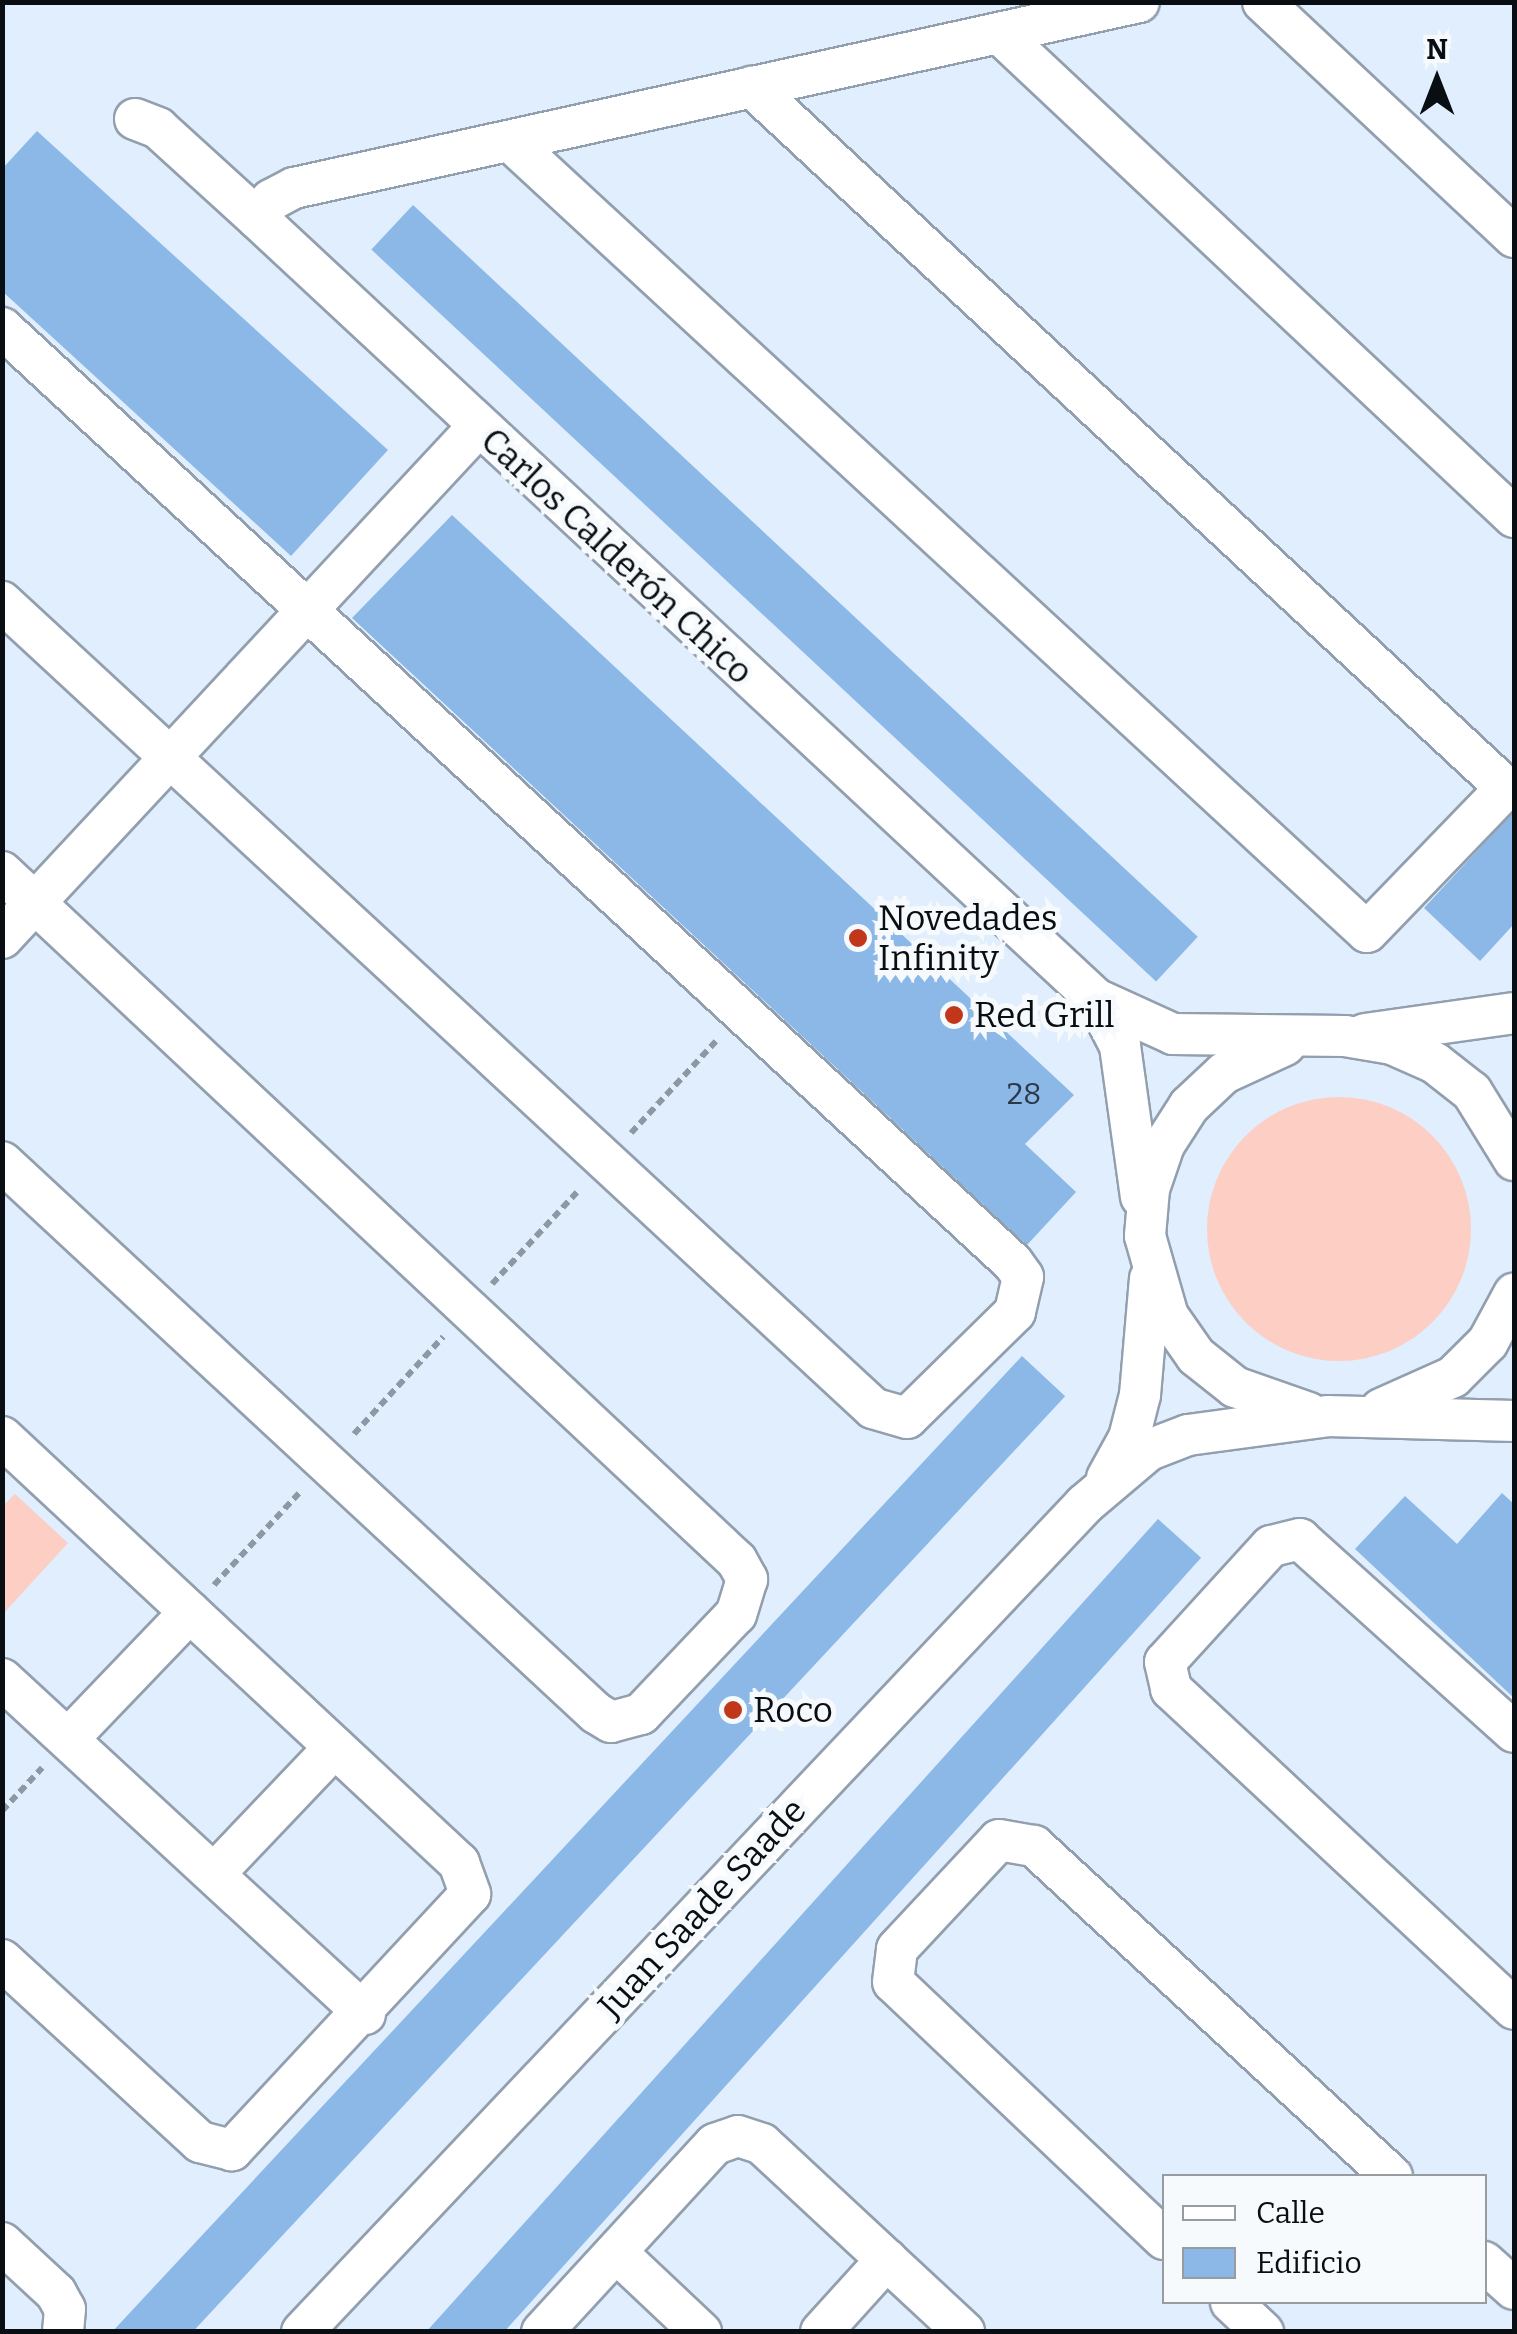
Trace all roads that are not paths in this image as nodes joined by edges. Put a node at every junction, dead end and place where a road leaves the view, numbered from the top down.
1 (1139, 2) edge
2 (1263, 2) edge
3 (999, 33) junction
4 (752, 87) junction
5 (135, 119) dead end
6 (510, 141) junction
7 (257, 218) junction
8 (1514, 237) edge
9 (2, 328) edge
10 (477, 428) junction
11 (1514, 517) edge
12 (2, 602) edge
13 (308, 609) junction
14 (169, 759) junction
15 (2, 872) edge
16 (35, 902) junction
17 (2, 938) edge
18 (1096, 999) junction
19 (1514, 1012) edge
20 (1328, 1037) junction
21 (1514, 1160) edge
22 (2, 1162) edge
23 (1148, 1253) junction
24 (1514, 1294) edge
25 (1345, 1415) junction
26 (1514, 1421) edge
27 (2, 1437) edge
28 (1103, 1486) junction
29 (190, 1612) junction
30 (2, 1679) edge
31 (1514, 1732) edge
32 (68, 1740) junction
33 (335, 1748) junction
34 (214, 1874) junction
35 (2, 1960) edge
36 (1514, 2009) edge
37 (365, 2014) junction
38 (1390, 2174) edge
39 (1162, 2237) edge
40 (2, 2243) edge
41 (616, 2252) junction
42 (886, 2259) junction
43 (1487, 2265) edge
44 (1514, 2289) edge
45 (1233, 2304) edge
46 (64, 2332) edge
47 (302, 2332) edge
48 (542, 2332) edge
49 (701, 2332) edge
50 (821, 2332) edge
51 (964, 2332) edge
52 (1263, 2332) edge

1 - 3 street
2 - 8 street
3 - 4 street
3 - 11 street
4 - 6 street
4 - 6 street
5 - 7 street, Carlos Calderón Chico
6 - 7 street
7 - 10 street, Carlos Calderón Chico
9 - 13 street
10 - 13 street
10 - 18 street, Carlos Calderón Chico
12 - 14 street
13 - 14 street
13 - 14 street
14 - 16 street
15 - 16 street
16 - 17 street
16 - 22 street
18 - 20 street
18 - 23 street
19 - 20 street
20 - 21 street
20 - 23 street
23 - 25 street
23 - 28 street
24 - 25 street
25 - 26 street
25 - 28 street
27 - 29 street
28 - 47 street, Juan Saade Saade
29 - 32 street
29 - 33 street
30 - 32 street
31 - 36 street
32 - 34 street
33 - 34 street
33 - 37 street
34 - 37 street
35 - 37 street
38 - 39 street
40 - 46 street
41 - 42 street
41 - 48 street
41 - 49 street
42 - 50 street
42 - 51 street
43 - 44 street
45 - 52 street

